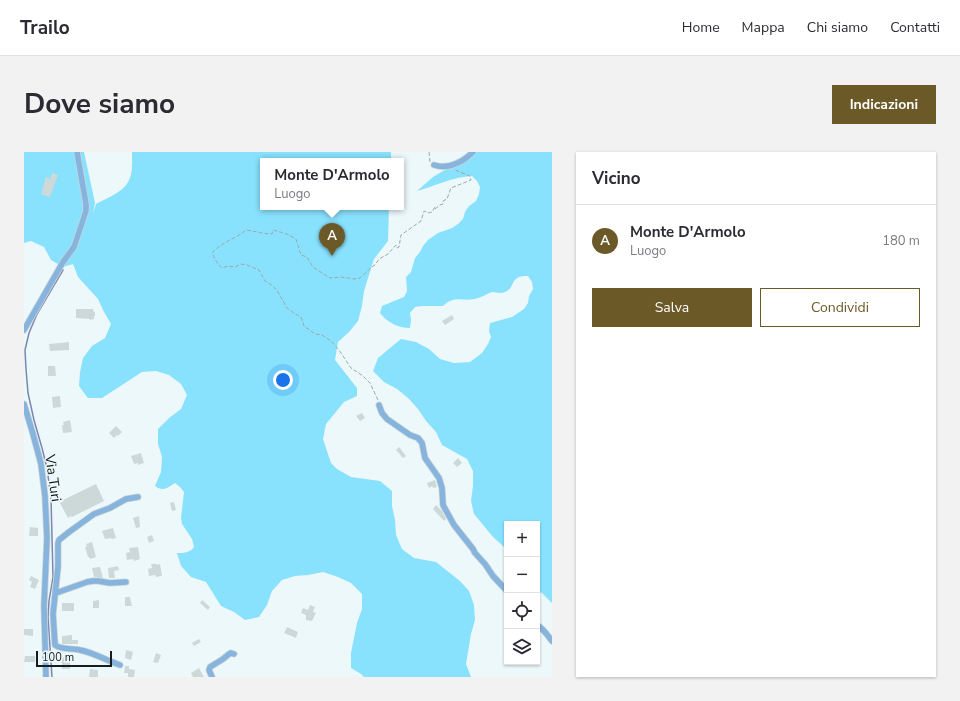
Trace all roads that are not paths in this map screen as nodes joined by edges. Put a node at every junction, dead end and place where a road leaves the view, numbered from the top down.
1 (77, 152) edge
2 (473, 152) edge
3 (434, 165) road end
4 (24, 330) edge
5 (24, 404) edge
6 (379, 405) road end
7 (138, 497) dead end
8 (126, 582) dead end
9 (504, 588) edge
10 (56, 593) junction
11 (540, 627) edge
12 (49, 637) junction
13 (552, 641) edge
14 (234, 654) dead end
15 (120, 665) dead end
16 (46, 677) edge
17 (212, 677) edge

1 - 4 street
2 - 3 street
5 - 12 street, Via Turi
6 - 9 street
7 - 10 street
8 - 10 street
10 - 12 street
11 - 13 street
12 - 15 street
12 - 16 street, Via Turi
14 - 17 street

